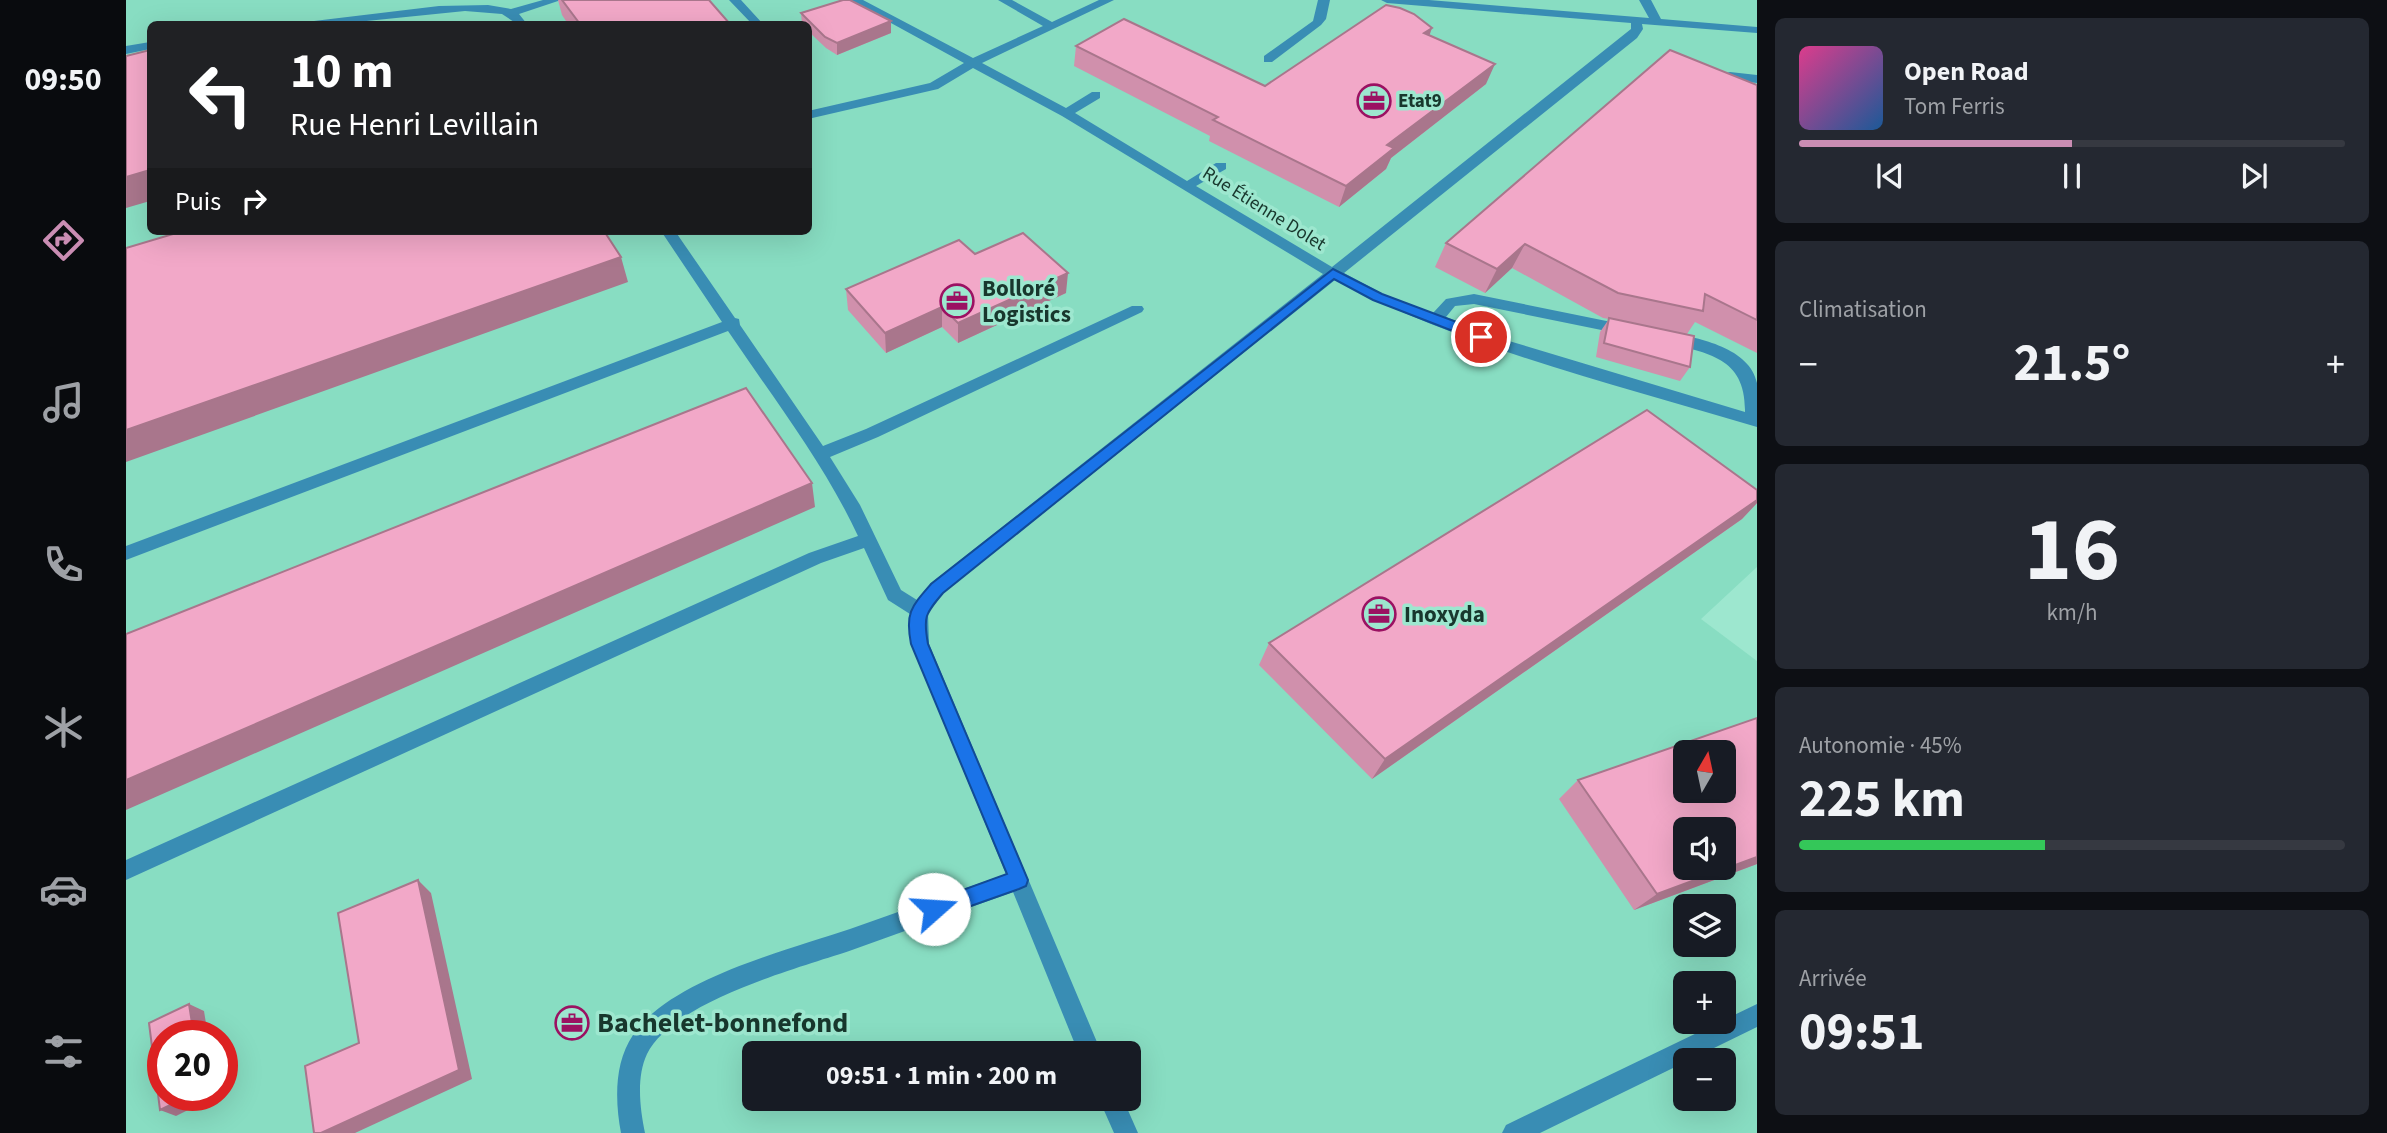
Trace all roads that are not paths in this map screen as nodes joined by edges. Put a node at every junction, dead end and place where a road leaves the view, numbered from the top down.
1 (555, 0) edge
2 (734, 0) edge
3 (855, 0) edge
4 (1004, 0) edge
5 (1108, 0) edge
6 (1324, 0) edge
7 (1387, 0) edge
8 (1645, 0) edge
9 (510, 13) junction
10 (341, 21) edge
11 (519, 21) edge
12 (755, 21) edge
13 (1636, 21) junction
14 (1657, 22) junction
15 (1051, 26) junction
16 (1757, 30) edge
17 (147, 46) edge
18 (126, 50) edge
19 (1268, 59) dead end
20 (975, 62) junction
21 (1730, 76) edge
22 (1757, 79) edge
23 (1096, 95) dead end
24 (812, 113) edge
25 (1066, 113) junction
26 (1221, 166) dead end
27 (1189, 185) junction
28 (671, 235) edge
29 (1333, 273) junction
30 (1137, 309) dead end
31 (1435, 320) junction
32 (734, 323) junction
33 (1755, 420) edge
34 (820, 454) junction
35 (868, 540) junction
36 (126, 553) edge
37 (919, 610) junction
38 (126, 870) edge
39 (1019, 880) junction
40 (1757, 1015) edge
41 (1086, 1041) edge
42 (1116, 1111) edge
43 (1547, 1126) edge
44 (633, 1133) edge
45 (1126, 1133) edge
46 (1514, 1133) edge

1 - 9 street
2 - 12 street
3 - 20 street, Rue Étienne Dolet
4 - 15 street
5 - 15 street
6 - 19 street
7 - 13 street
8 - 14 street
9 - 10 street
9 - 11 street
13 - 14 street
13 - 29 street
14 - 16 street
15 - 20 street
17 - 18 street
20 - 24 street
20 - 25 street, Rue Étienne Dolet
21 - 22 street
23 - 25 street
25 - 27 street, Rue Étienne Dolet
26 - 27 street
27 - 29 street, Rue Étienne Dolet
28 - 32 street
29 - 31 street, Rue Étienne Dolet
29 - 37 street
30 - 34 street
31 - 33 street, Rue Étienne Dolet
31 - 33 street
32 - 34 street
32 - 36 street
34 - 35 street
35 - 37 street
35 - 38 street
37 - 39 street
39 - 41 street
39 - 44 street
40 - 43 street
42 - 45 street
43 - 46 street

